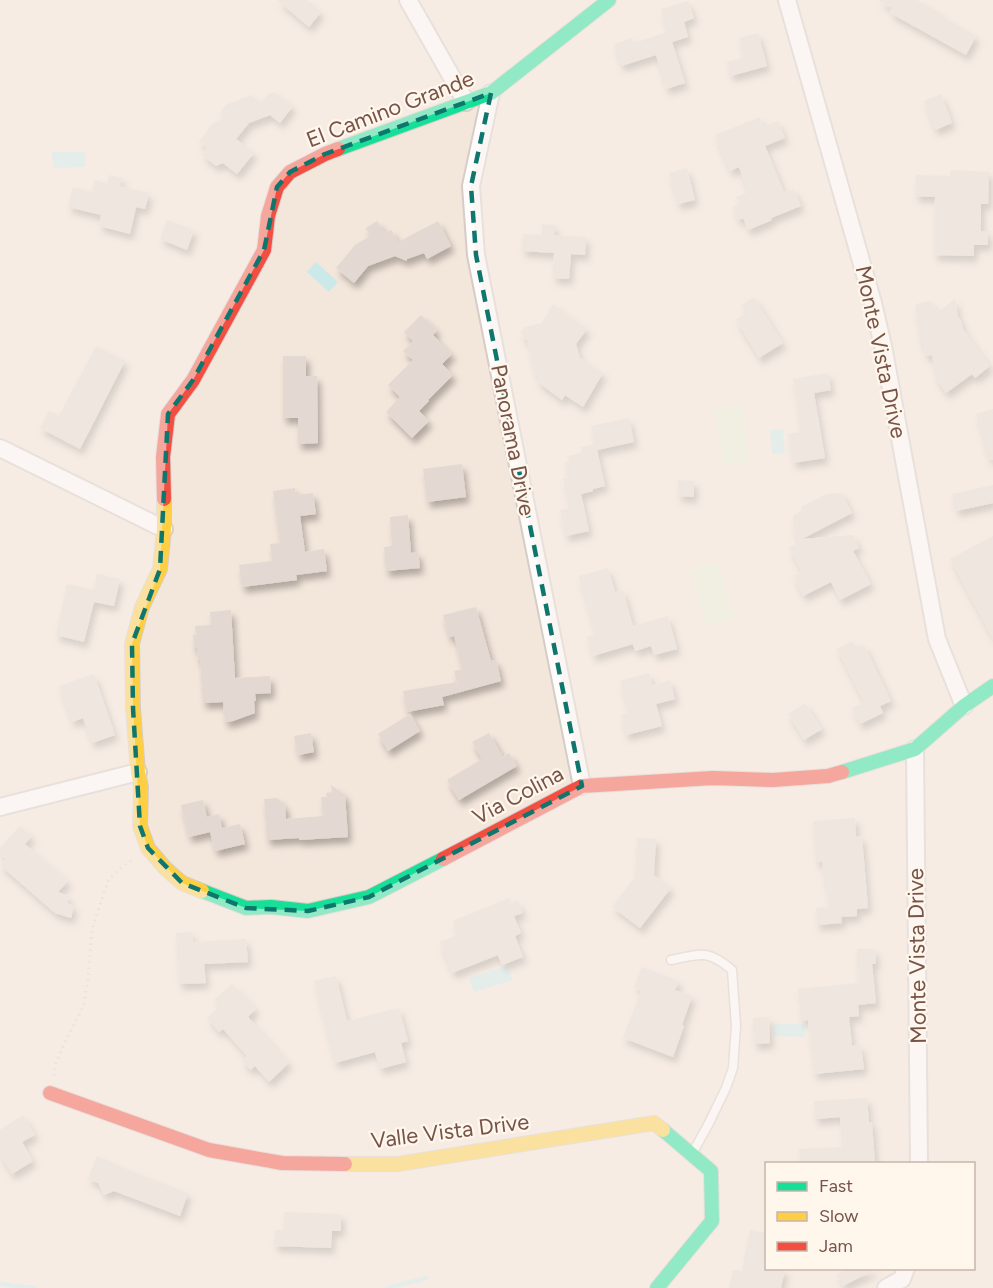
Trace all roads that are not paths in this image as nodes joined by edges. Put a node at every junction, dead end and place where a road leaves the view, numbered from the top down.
1 (408, 0) edge
2 (609, 0) edge
3 (787, 0) edge
4 (491, 93) junction
5 (465, 102) junction
6 (0, 448) edge
7 (164, 529) junction
8 (993, 686) edge
9 (964, 706) junction
10 (915, 749) junction
11 (138, 772) junction
12 (582, 786) junction
13 (0, 807) edge
14 (671, 960) dead end
15 (50, 1094) road end
16 (692, 1155) junction
17 (919, 1162) edge
18 (906, 1270) edge
19 (657, 1288) edge
20 (886, 1288) edge

1 - 5 street
2 - 4 street, El Camino Grande
3 - 9 street, Monte Vista Drive
4 - 5 street, El Camino Grande
4 - 12 street, Panorama Drive
5 - 7 street, El Camino Grande
6 - 7 street
7 - 11 street, El Camino Grande
8 - 9 street, Via Colina
9 - 10 street, Via Colina
10 - 12 street, Via Colina
10 - 17 street, Monte Vista Drive
11 - 12 street, Via Colina
11 - 13 street
14 - 16 lane
15 - 16 street, Valle Vista Drive
16 - 19 street, Valle Vista Drive
18 - 20 street

